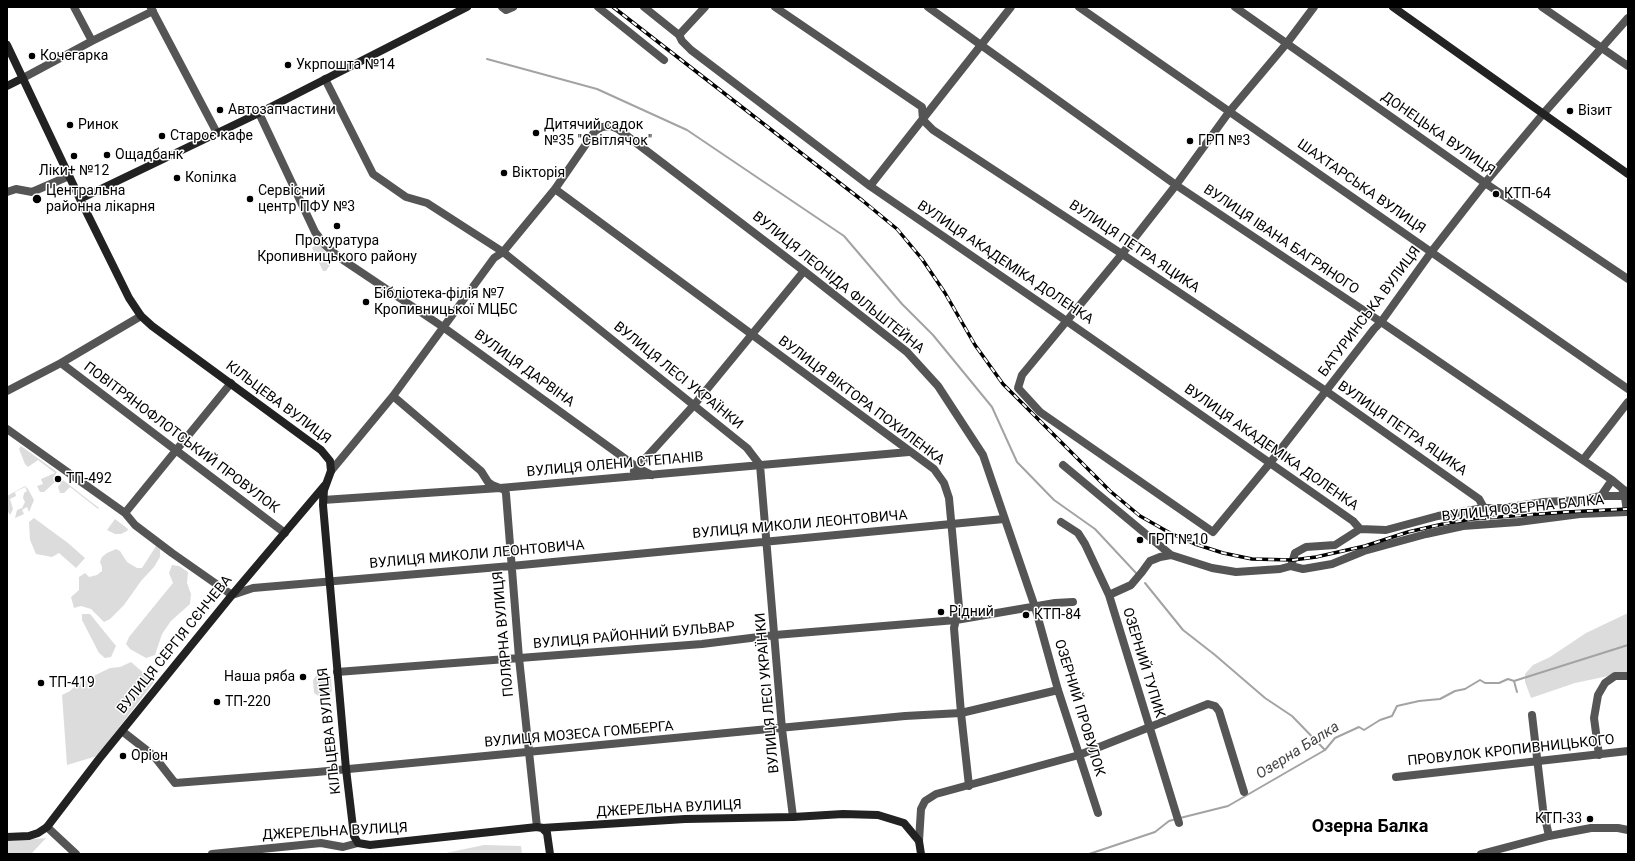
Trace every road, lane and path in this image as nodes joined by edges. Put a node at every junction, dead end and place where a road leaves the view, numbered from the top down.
1 (74, 7) edge
2 (467, 7) edge
3 (502, 7) edge
4 (513, 7) edge
5 (598, 7) edge
6 (644, 7) edge
7 (705, 7) edge
8 (775, 7) edge
9 (928, 7) edge
10 (1011, 7) edge
11 (1079, 7) edge
12 (1235, 7) edge
13 (1314, 7) edge
14 (1393, 7) edge
15 (1542, 7) edge
16 (152, 9) edge
17 (1628, 18) edge
18 (679, 35) junction
19 (92, 41) junction
20 (1286, 44) junction
21 (7, 45) edge
22 (980, 46) junction
23 (1602, 48) junction
24 (664, 60) dead end
25 (1628, 66) edge
26 (23, 78) junction
27 (325, 79) junction
28 (7, 86) edge
29 (1229, 112) junction
30 (259, 113) junction
31 (1543, 114) junction
32 (923, 120) junction
33 (217, 133) junction
34 (1628, 174) edge
35 (69, 176) junction
36 (1485, 183) junction
37 (1176, 185) junction
38 (870, 186) junction
39 (555, 189) junction
40 (7, 192) edge
41 (80, 199) junction
42 (1432, 251) junction
43 (503, 252) junction
44 (1122, 254) junction
45 (804, 270) junction
46 (1628, 278) edge
47 (141, 316) junction
48 (1068, 322) junction
49 (1381, 322) junction
50 (443, 327) junction
51 (752, 335) junction
52 (61, 363) junction
53 (231, 383) junction
54 (1628, 389) edge
55 (7, 391) edge
56 (1326, 392) junction
57 (393, 396) junction
58 (1628, 402) edge
59 (694, 405) junction
60 (7, 429) edge
61 (177, 450) junction
62 (909, 452) junction
63 (1583, 460) junction
64 (1270, 463) junction
65 (760, 465) junction
66 (1063, 465) dead end
67 (638, 468) junction
68 (331, 471) junction
69 (653, 475) junction
70 (625, 478) junction
71 (1612, 480) junction
72 (327, 482) junction
73 (500, 488) junction
74 (1624, 490) junction
75 (1601, 496) junction
76 (322, 500) junction
77 (1484, 508) junction
78 (125, 513) junction
79 (1004, 519) junction
80 (1061, 522) dead end
81 (951, 524) junction
82 (1360, 529) junction
83 (285, 533) junction
84 (767, 542) junction
85 (1171, 555) junction
86 (511, 566) junction
87 (1291, 566) junction
88 (329, 582) junction
89 (232, 595) junction
90 (1109, 595) junction
91 (1073, 602) dead end
92 (1035, 606) junction
93 (956, 620) junction
94 (776, 635) junction
95 (519, 658) junction
96 (337, 672) junction
97 (1628, 676) edge
98 (1058, 690) junction
99 (961, 712) junction
100 (1532, 715) dead end
101 (1149, 727) junction
102 (782, 729) junction
103 (122, 731) junction
104 (1628, 751) edge
105 (529, 752) junction
106 (1080, 755) junction
107 (1599, 755) junction
108 (1538, 762) junction
109 (346, 768) junction
110 (1396, 778) dead end
111 (969, 786) junction
112 (1244, 792) dead end
113 (1098, 813) dead end
114 (793, 817) junction
115 (1179, 823) dead end
116 (47, 827) junction
117 (540, 828) junction
118 (1628, 830) edge
119 (1549, 836) junction
120 (7, 837) edge
121 (919, 841) junction
122 (358, 843) junction
123 (70, 852) edge
124 (212, 854) edge
125 (550, 854) edge
126 (921, 854) edge
127 (1481, 854) edge

1 - 19 street
2 - 27 main road
3 - 4 street
5 - 24 street
6 - 18 street, ВУЛИЦЯ АКАДЕМІКА ДОЛЕНКА
7 - 18 street
8 - 32 street, ВУЛИЦЯ ПЕТРА ЯЦИКА
9 - 22 street, ВУЛИЦЯ ІВАНА БАГРЯНОГО
10 - 22 street
11 - 29 street, ШАХТАРСЬКА ВУЛИЦЯ
12 - 20 street, ДОНЕЦЬКА ВУЛИЦЯ
13 - 20 street
14 - 31 main road
15 - 23 street
16 - 19 street
16 - 33 street
17 - 23 street, БАТУРИНСЬКА ВУЛИЦЯ
18 - 38 street, ВУЛИЦЯ АКАДЕМІКА ДОЛЕНКА
19 - 26 street
20 - 29 street
20 - 36 street, ДОНЕЦЬКА ВУЛИЦЯ
21 - 26 main road, КІЛЬЦЕВА ВУЛИЦЯ
22 - 32 street
22 - 37 street, ВУЛИЦЯ ІВАНА БАГРЯНОГО
23 - 25 street
23 - 31 street, БАТУРИНСЬКА ВУЛИЦЯ
26 - 28 main road
26 - 35 main road, КІЛЬЦЕВА ВУЛИЦЯ
27 - 30 main road
27 - 43 street, ВУЛИЦЯ ЛЕСІ УКРАЇНКИ
29 - 37 street
29 - 42 street, ШАХТАРСЬКА ВУЛИЦЯ
30 - 33 main road
30 - 50 street, ВУЛИЦЯ ДАРВІНА
31 - 34 main road
31 - 36 street, БАТУРИНСЬКА ВУЛИЦЯ
32 - 38 street
32 - 44 street, ВУЛИЦЯ ПЕТРА ЯЦИКА
33 - 41 main road
35 - 40 street
35 - 41 main road, КІЛЬЦЕВА ВУЛИЦЯ
36 - 42 street, БАТУРИНСЬКА ВУЛИЦЯ
36 - 46 street, ДОНЕЦЬКА ВУЛИЦЯ
37 - 44 street
37 - 49 street, ВУЛИЦЯ ІВАНА БАГРЯНОГО
38 - 48 street, ВУЛИЦЯ АКАДЕМІКА ДОЛЕНКА
39 - 43 street
39 - 45 street, ВУЛИЦЯ ЛЕОНІДА ФІЛЬШТЕЙНА
39 - 51 street, ВУЛИЦЯ ВІКТОРА ПОХИЛЕНКА
41 - 47 main road, КІЛЬЦЕВА ВУЛИЦЯ
42 - 49 street, БАТУРИНСЬКА ВУЛИЦЯ
42 - 54 street, ШАХТАРСЬКА ВУЛИЦЯ
43 - 50 street
43 - 59 street, ВУЛИЦЯ ЛЕСІ УКРАЇНКИ
44 - 48 street
44 - 56 street, ВУЛИЦЯ ПЕТРА ЯЦИКА
45 - 51 street
45 - 79 street, ВУЛИЦЯ ЛЕОНІДА ФІЛЬШТЕЙНА
47 - 52 street
47 - 53 main road, КІЛЬЦЕВА ВУЛИЦЯ
48 - 64 street, ВУЛИЦЯ АКАДЕМІКА ДОЛЕНКА
48 - 64 street, БАТУРИНСЬКА ВУЛИЦЯ
49 - 56 street, БАТУРИНСЬКА ВУЛИЦЯ
49 - 63 street, ВУЛИЦЯ ІВАНА БАГРЯНОГО
50 - 57 street
50 - 67 street, ВУЛИЦЯ ДАРВІНА
51 - 59 street
51 - 62 street, ВУЛИЦЯ ВІКТОРА ПОХИЛЕНКА
52 - 55 street
52 - 61 street, ПОВІТРЯНОФЛОТСЬКИЙ ПРОВУЛОК
53 - 61 street
53 - 68 main road, КІЛЬЦЕВА ВУЛИЦЯ
56 - 64 street, БАТУРИНСЬКА ВУЛИЦЯ
56 - 77 street, ВУЛИЦЯ ПЕТРА ЯЦИКА
57 - 68 street
57 - 73 street
58 - 63 street
59 - 65 street, ВУЛИЦЯ ЛЕСІ УКРАЇНКИ
59 - 67 street
60 - 78 street
61 - 78 street
61 - 83 street, ПОВІТРЯНОФЛОТСЬКИЙ ПРОВУЛОК
62 - 65 street, ВУЛИЦЯ ОЛЕНИ СТЕПАНІВ
62 - 81 street, ВУЛИЦЯ ВІКТОРА ПОХИЛЕНКА
63 - 71 street, ВУЛИЦЯ ІВАНА БАГРЯНОГО
64 - 82 street, ВУЛИЦЯ АКАДЕМІКА ДОЛЕНКА
65 - 69 street, ВУЛИЦЯ ОЛЕНИ СТЕПАНІВ
65 - 84 street, ВУЛИЦЯ ЛЕСІ УКРАЇНКИ
66 - 85 street
67 - 69 street, ВУЛИЦЯ ДАРВІНА
67 - 70 street
68 - 72 main road, КІЛЬЦЕВА ВУЛИЦЯ
69 - 70 street, ВУЛИЦЯ ОЛЕНИ СТЕПАНІВ
70 - 73 street, ВУЛИЦЯ ОЛЕНИ СТЕПАНІВ
71 - 74 street, ВУЛИЦЯ ІВАНА БАГРЯНОГО
71 - 75 street
72 - 76 main road, КІЛЬЦЕВА ВУЛИЦЯ
72 - 83 main road, ВУЛИЦЯ СЕРГІЯ СЄНЧЕВА
73 - 76 street, ВУЛИЦЯ ОЛЕНИ СТЕПАНІВ
73 - 86 street, ПОЛЯРНА ВУЛИЦЯ
74 - 75 street
74 - 87 street, ВУЛИЦЯ ОЗЕРНА БАЛКА
75 - 77 street
76 - 88 main road, КІЛЬЦЕВА ВУЛИЦЯ
77 - 82 street
78 - 89 street
79 - 81 street, ВУЛИЦЯ МИКОЛИ ЛЕОНТОВИЧА
79 - 92 street, ОЗЕРНИЙ ПРОВУЛОК
80 - 90 street, ОЗЕРНИЙ ТУПИК
81 - 84 street, ВУЛИЦЯ МИКОЛИ ЛЕОНТОВИЧА
81 - 93 street, ВУЛИЦЯ ВІКТОРА ПОХИЛЕНКА
82 - 87 street
83 - 89 main road, ВУЛИЦЯ СЕРГІЯ СЄНЧЕВА
84 - 86 street, ВУЛИЦЯ МИКОЛИ ЛЕОНТОВИЧА
84 - 94 street, ВУЛИЦЯ ЛЕСІ УКРАЇНКИ
85 - 87 street, ВУЛИЦЯ ОЗЕРНА БАЛКА
85 - 90 street
86 - 88 street, ВУЛИЦЯ МИКОЛИ ЛЕОНТОВИЧА
86 - 95 street, ПОЛЯРНА ВУЛИЦЯ
88 - 89 street, ВУЛИЦЯ МИКОЛИ ЛЕОНТОВИЧА
88 - 96 main road, КІЛЬЦЕВА ВУЛИЦЯ
89 - 103 main road, ВУЛИЦЯ СЕРГІЯ СЄНЧЕВА
90 - 101 street, ОЗЕРНИЙ ТУПИК
91 - 92 street
92 - 93 street
92 - 98 street, ОЗЕРНИЙ ПРОВУЛОК
93 - 94 street, ВУЛИЦЯ РАЙОННИЙ БУЛЬВАР
93 - 99 street, ВУЛИЦЯ ВІКТОРА ПОХИЛЕНКА
94 - 95 street, ВУЛИЦЯ РАЙОННИЙ БУЛЬВАР
94 - 102 street, ВУЛИЦЯ ЛЕСІ УКРАЇНКИ
95 - 96 street, ВУЛИЦЯ РАЙОННИЙ БУЛЬВАР
95 - 105 street, ПОЛЯРНА ВУЛИЦЯ
96 - 109 main road, КІЛЬЦЕВА ВУЛИЦЯ
97 - 107 street
98 - 99 street, ВУЛИЦЯ МОЗЕСА ГОМБЕРГА
98 - 106 street, ОЗЕРНИЙ ПРОВУЛОК
99 - 102 street, ВУЛИЦЯ МОЗЕСА ГОМБЕРГА
99 - 111 street, ВУЛИЦЯ ВІКТОРА ПОХИЛЕНКА
100 - 108 street
101 - 106 street
101 - 112 street
101 - 115 street, ОЗЕРНИЙ ТУПИК
102 - 105 street, ВУЛИЦЯ МОЗЕСА ГОМБЕРГА
102 - 114 street, ВУЛИЦЯ ЛЕСІ УКРАЇНКИ
103 - 109 street, ВУЛИЦЯ МОЗЕСА ГОМБЕРГА
103 - 116 main road, ВУЛИЦЯ СЕРГІЯ СЄНЧЕВА
104 - 107 street, ПРОВУЛОК КРОПИВНИЦЬКОГО
105 - 109 street, ВУЛИЦЯ МОЗЕСА ГОМБЕРГА
105 - 117 street, ПОЛЯРНА ВУЛИЦЯ
106 - 111 street
106 - 113 street, ОЗЕРНИЙ ПРОВУЛОК
107 - 108 street, ПРОВУЛОК КРОПИВНИЦЬКОГО
108 - 110 street, ПРОВУЛОК КРОПИВНИЦЬКОГО
108 - 119 street
109 - 122 main road, КІЛЬЦЕВА ВУЛИЦЯ
111 - 121 street
114 - 117 main road, ДЖЕРЕЛЬНА ВУЛИЦЯ
114 - 121 main road, ДЖЕРЕЛЬНА ВУЛИЦЯ
116 - 120 main road
116 - 123 street
117 - 122 main road, ДЖЕРЕЛЬНА ВУЛИЦЯ
117 - 125 main road
118 - 119 street
119 - 127 street
121 - 126 main road
122 - 124 street, ДЖЕРЕЛЬНА ВУЛИЦЯ

